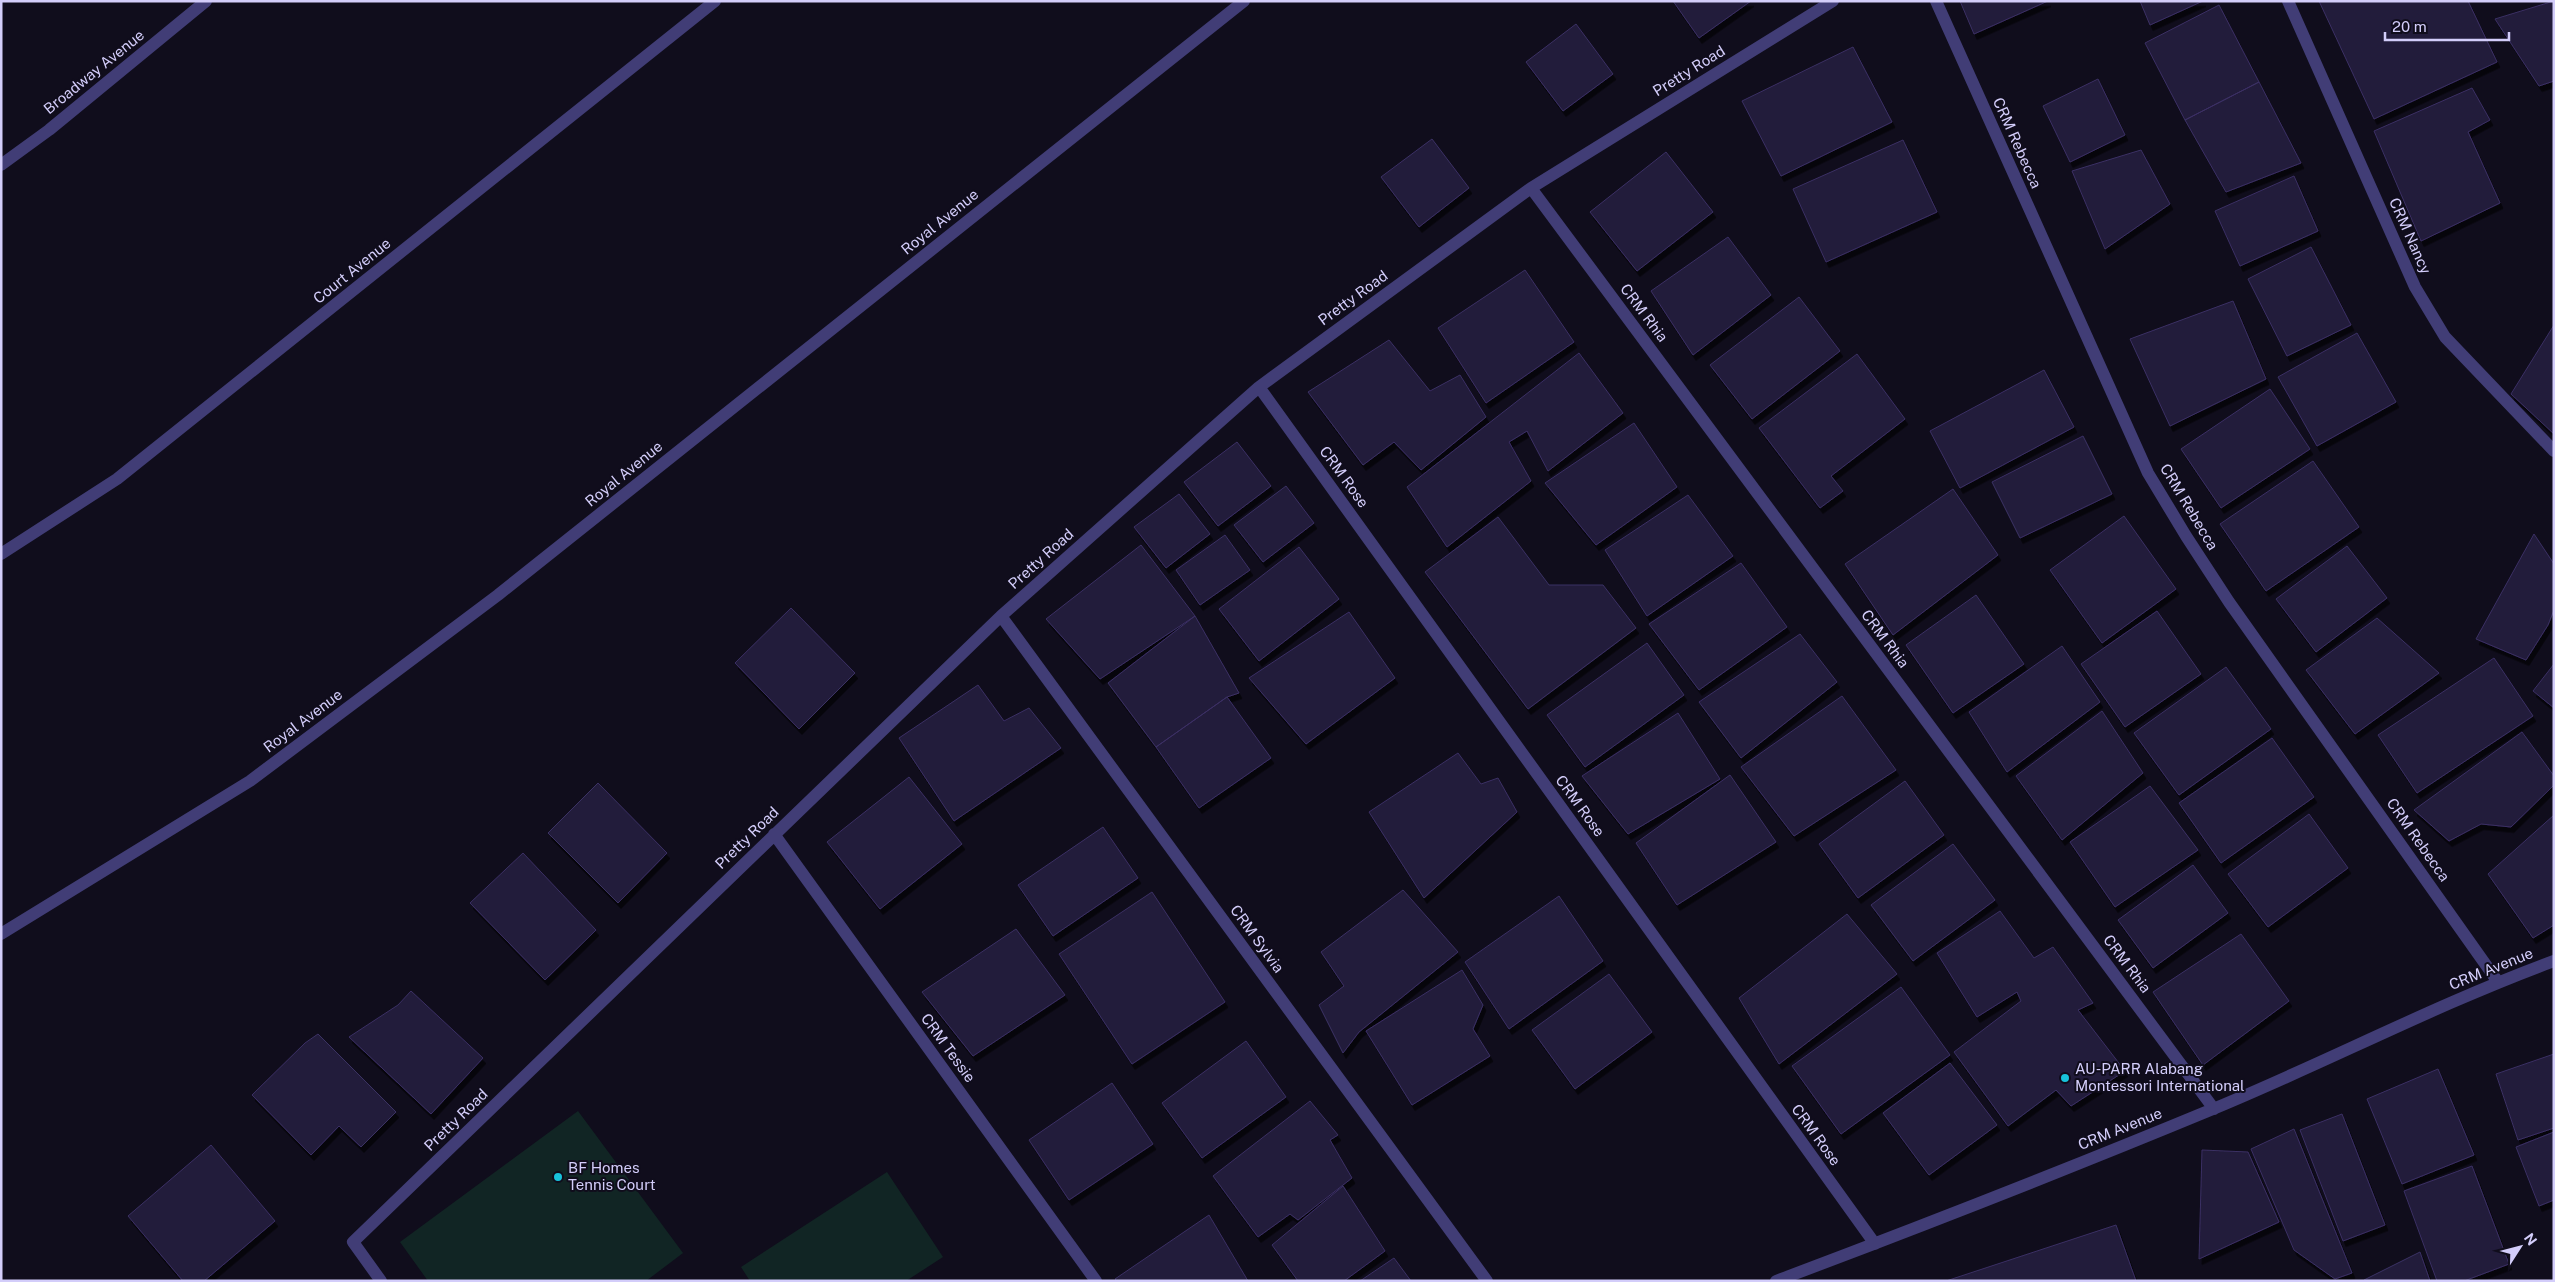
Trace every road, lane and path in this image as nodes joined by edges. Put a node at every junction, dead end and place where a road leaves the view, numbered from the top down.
1 (206, 1) edge
2 (715, 1) edge
3 (1833, 1) edge
4 (1936, 1) edge
5 (2288, 1) edge
6 (1241, 2) edge
7 (1, 165) edge
8 (1531, 188) junction
9 (1259, 387) junction
10 (2554, 451) edge
11 (1, 554) edge
12 (1001, 616) junction
13 (774, 834) junction
14 (1, 934) edge
15 (2554, 961) edge
16 (2498, 982) junction
17 (2214, 1109) junction
18 (1875, 1244) junction
19 (381, 1281) edge
20 (1096, 1281) edge
21 (1487, 1281) edge
22 (1776, 1281) edge

1 - 7 street, Broadway Avenue
2 - 11 street, Court Avenue
3 - 8 street, Pretty Road
4 - 16 street, CRM Rebecca
5 - 10 street, CRM Nancy
6 - 14 street, Royal Avenue
8 - 9 street, Pretty Road
8 - 17 street, CRM Rhia
9 - 12 street, Pretty Road
9 - 18 street, CRM Rose
12 - 13 street, Pretty Road
12 - 21 street, CRM Sylvia
13 - 19 street, Pretty Road
13 - 20 street, CRM Tessie
15 - 16 street, CRM Avenue
16 - 17 street, CRM Avenue
17 - 18 street, CRM Avenue
18 - 22 street, CRM Avenue

